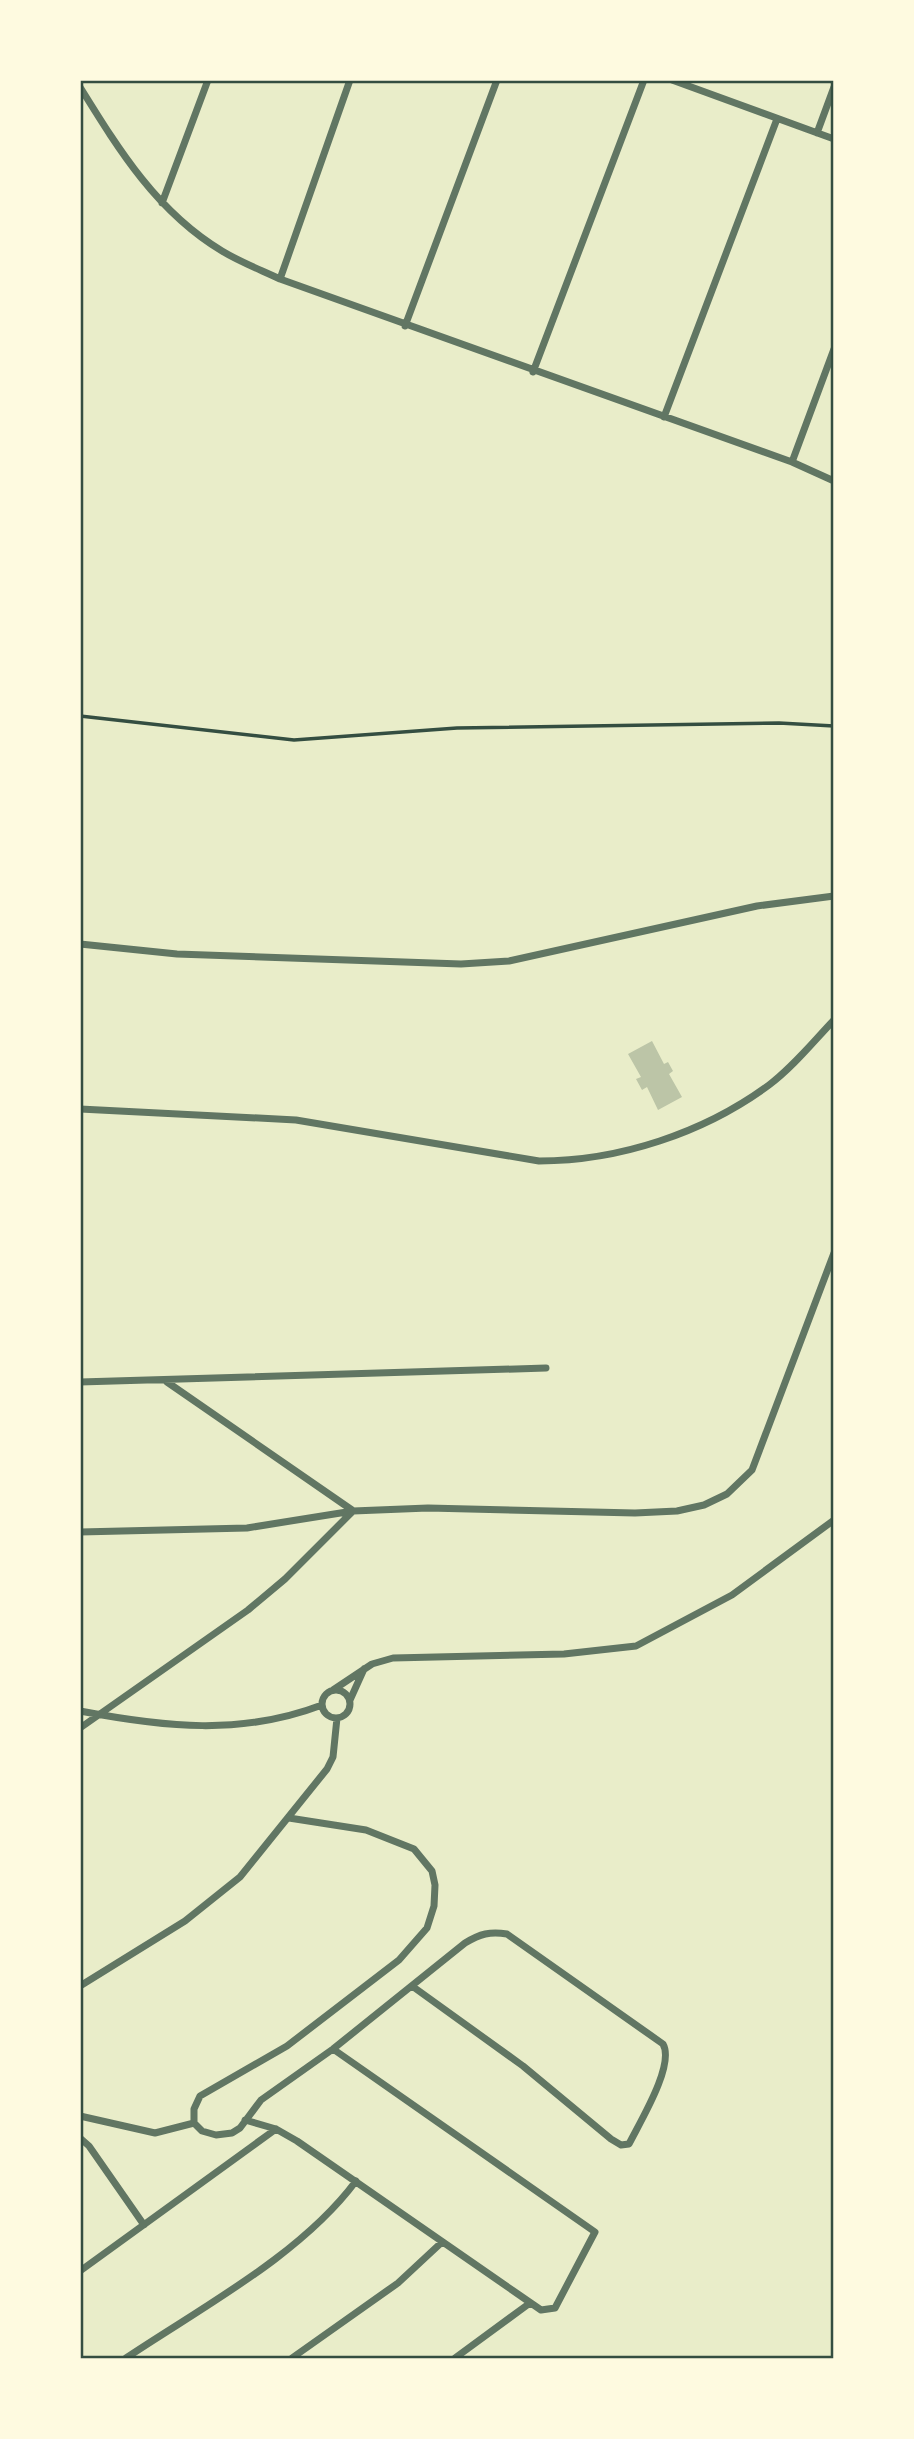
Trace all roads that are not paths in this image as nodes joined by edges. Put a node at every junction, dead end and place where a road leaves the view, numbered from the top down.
1 (208, 80) edge
2 (350, 80) edge
3 (497, 80) edge
4 (644, 80) edge
5 (672, 80) edge
6 (688, 83) edge
7 (80, 87) edge
8 (834, 87) edge
9 (777, 119) junction
10 (817, 133) junction
11 (834, 139) edge
12 (162, 202) junction
13 (279, 279) junction
14 (405, 326) junction
15 (834, 349) edge
16 (533, 372) junction
17 (664, 417) junction
18 (792, 462) junction
19 (834, 481) edge
20 (834, 896) edge
21 (80, 944) edge
22 (834, 1020) edge
23 (80, 1109) edge
24 (834, 1253) edge
25 (546, 1368) dead end
26 (80, 1382) edge
27 (167, 1382) junction
28 (353, 1511) junction
29 (834, 1520) edge
30 (80, 1532) edge
31 (365, 1668) junction
32 (333, 1690) junction
33 (350, 1700) junction
34 (323, 1704) junction
35 (80, 1711) edge
36 (99, 1715) junction
37 (337, 1718) junction
38 (80, 1728) edge
39 (289, 1818) junction
40 (80, 1986) edge
41 (412, 1986) junction
42 (333, 2049) junction
43 (80, 2116) edge
44 (245, 2120) junction
45 (194, 2123) junction
46 (276, 2129) junction
47 (80, 2138) edge
48 (356, 2181) junction
49 (144, 2225) junction
50 (441, 2243) junction
51 (80, 2271) edge
52 (530, 2303) junction
53 (126, 2358) edge
54 (292, 2358) edge
55 (455, 2358) edge

1 - 12 street
2 - 13 street
3 - 14 street
4 - 16 street
5 - 6 street
6 - 9 street
7 - 12 street
8 - 10 street
9 - 10 street
9 - 17 street
10 - 11 street
12 - 13 street
13 - 14 street
14 - 16 street
15 - 18 street
16 - 17 street
17 - 18 street
18 - 19 street
20 - 21 street
22 - 23 street
24 - 28 street
25 - 27 street
26 - 27 street
27 - 28 street
28 - 30 street
28 - 36 street
29 - 31 street
31 - 32 street
31 - 33 street
32 - 33 street
32 - 34 street
33 - 37 street
34 - 36 street
34 - 37 street
35 - 36 street
36 - 38 street
37 - 39 street
39 - 40 street
39 - 45 street
41 - 41 street
41 - 42 street
42 - 44 street
42 - 52 street
43 - 45 street
44 - 45 street
44 - 46 street
46 - 48 street
46 - 49 street
47 - 49 street
48 - 50 street
48 - 53 street
49 - 51 street
50 - 52 street
50 - 54 street
52 - 55 street

